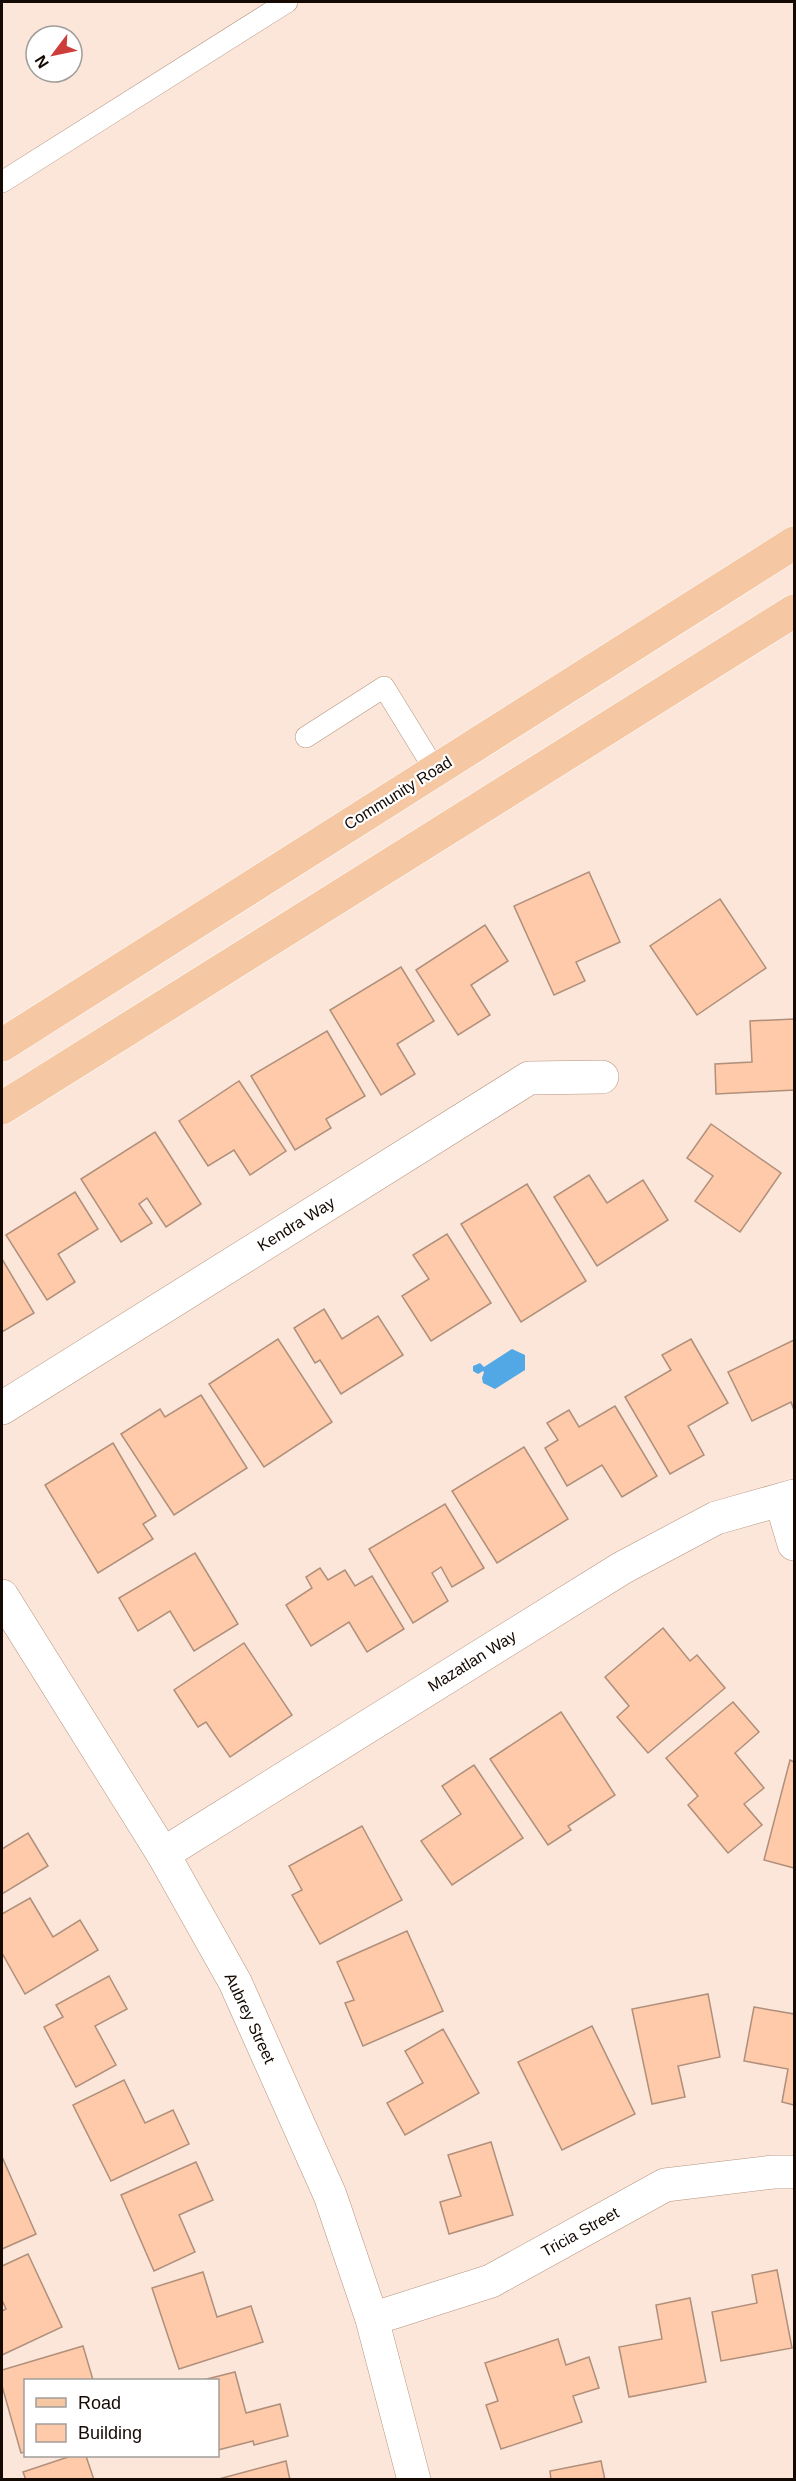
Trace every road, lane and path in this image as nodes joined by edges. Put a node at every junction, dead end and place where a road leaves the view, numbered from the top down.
1 (287, 2) edge
2 (2, 182) edge
3 (795, 543) edge
4 (795, 611) edge
5 (306, 737) dead end
6 (435, 770) junction
7 (2, 1045) edge
8 (602, 1077) dead end
9 (2, 1108) edge
10 (2, 1408) edge
11 (788, 1498) edge
12 (795, 1544) edge
13 (2, 1596) edge
14 (163, 1854) junction
15 (795, 2172) edge
16 (372, 2319) junction
17 (414, 2480) edge

1 - 2 lane
3 - 6 main road, Community Road
4 - 9 main road
5 - 6 lane
6 - 7 main road, Community Road
8 - 10 street, Kendra Way
11 - 12 street
11 - 14 street, Mazatlan Way
13 - 14 street, Aubrey Street
14 - 16 street, Aubrey Street
15 - 16 street, Tricia Street
16 - 17 street, Aubrey Street

